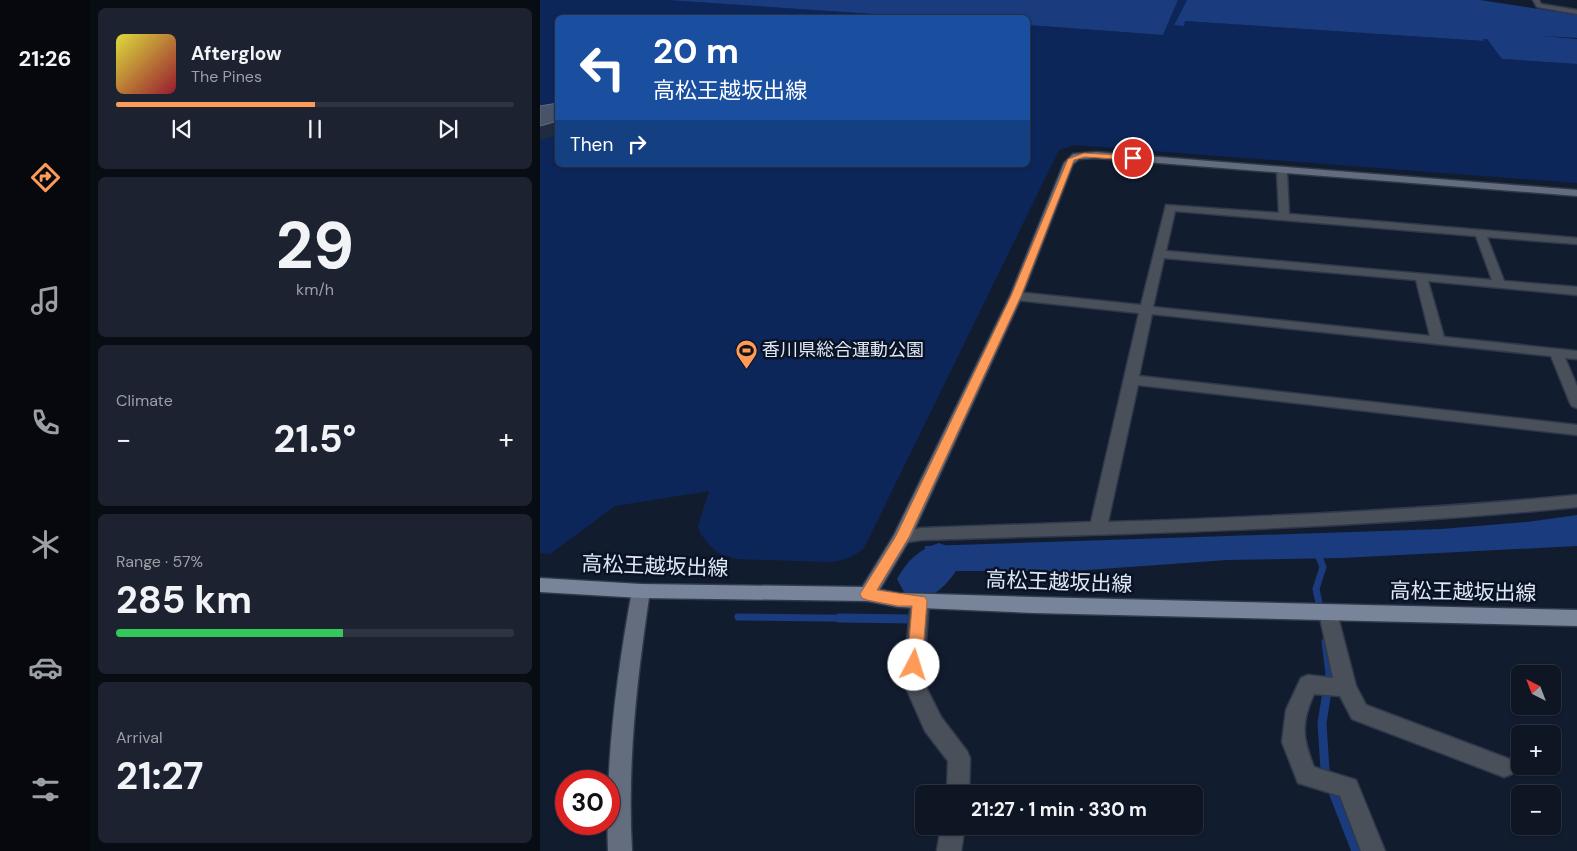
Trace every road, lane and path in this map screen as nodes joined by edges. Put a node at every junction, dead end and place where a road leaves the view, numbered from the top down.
1 (1536, 0) edge
2 (1577, 12) edge
3 (1285, 170) junction
4 (1577, 193) edge
5 (1284, 216) junction
6 (1480, 233) junction
7 (1577, 241) edge
8 (1161, 254) junction
9 (1421, 277) junction
10 (1499, 283) junction
11 (1577, 291) edge
12 (1016, 296) junction
13 (1146, 310) junction
14 (1438, 340) junction
15 (1556, 352) junction
16 (1577, 355) edge
17 (1133, 380) junction
18 (1577, 403) edge
19 (1577, 430) edge
20 (1577, 501) edge
21 (1098, 528) junction
22 (902, 537) junction
23 (540, 585) edge
24 (641, 591) junction
25 (867, 594) junction
26 (920, 601) junction
27 (1328, 613) junction
28 (1577, 618) edge
29 (1346, 688) junction
30 (1504, 767) dead end
31 (958, 785) edge
32 (952, 835) edge
33 (620, 851) edge
34 (949, 851) edge
35 (1374, 851) edge

1 - 2 street
3 - 4 street
3 - 5 street
3 - 12 street
5 - 6 street
5 - 8 street
6 - 7 street
6 - 10 street
8 - 9 street
8 - 13 street
9 - 10 street
9 - 14 street
10 - 11 street
12 - 13 street
12 - 22 street
13 - 14 street
13 - 17 street
14 - 15 street
15 - 16 street
15 - 18 street
17 - 19 street
17 - 21 street
20 - 21 street
21 - 22 street
22 - 25 street
23 - 24 main road, 高松王越坂出線
24 - 25 main road, 高松王越坂出線
24 - 33 street
25 - 26 main road, 高松王越坂出線
26 - 27 main road, 高松王越坂出線
26 - 31 street
27 - 28 main road, 高松王越坂出線
27 - 29 street
29 - 30 street
29 - 35 street
32 - 34 street

